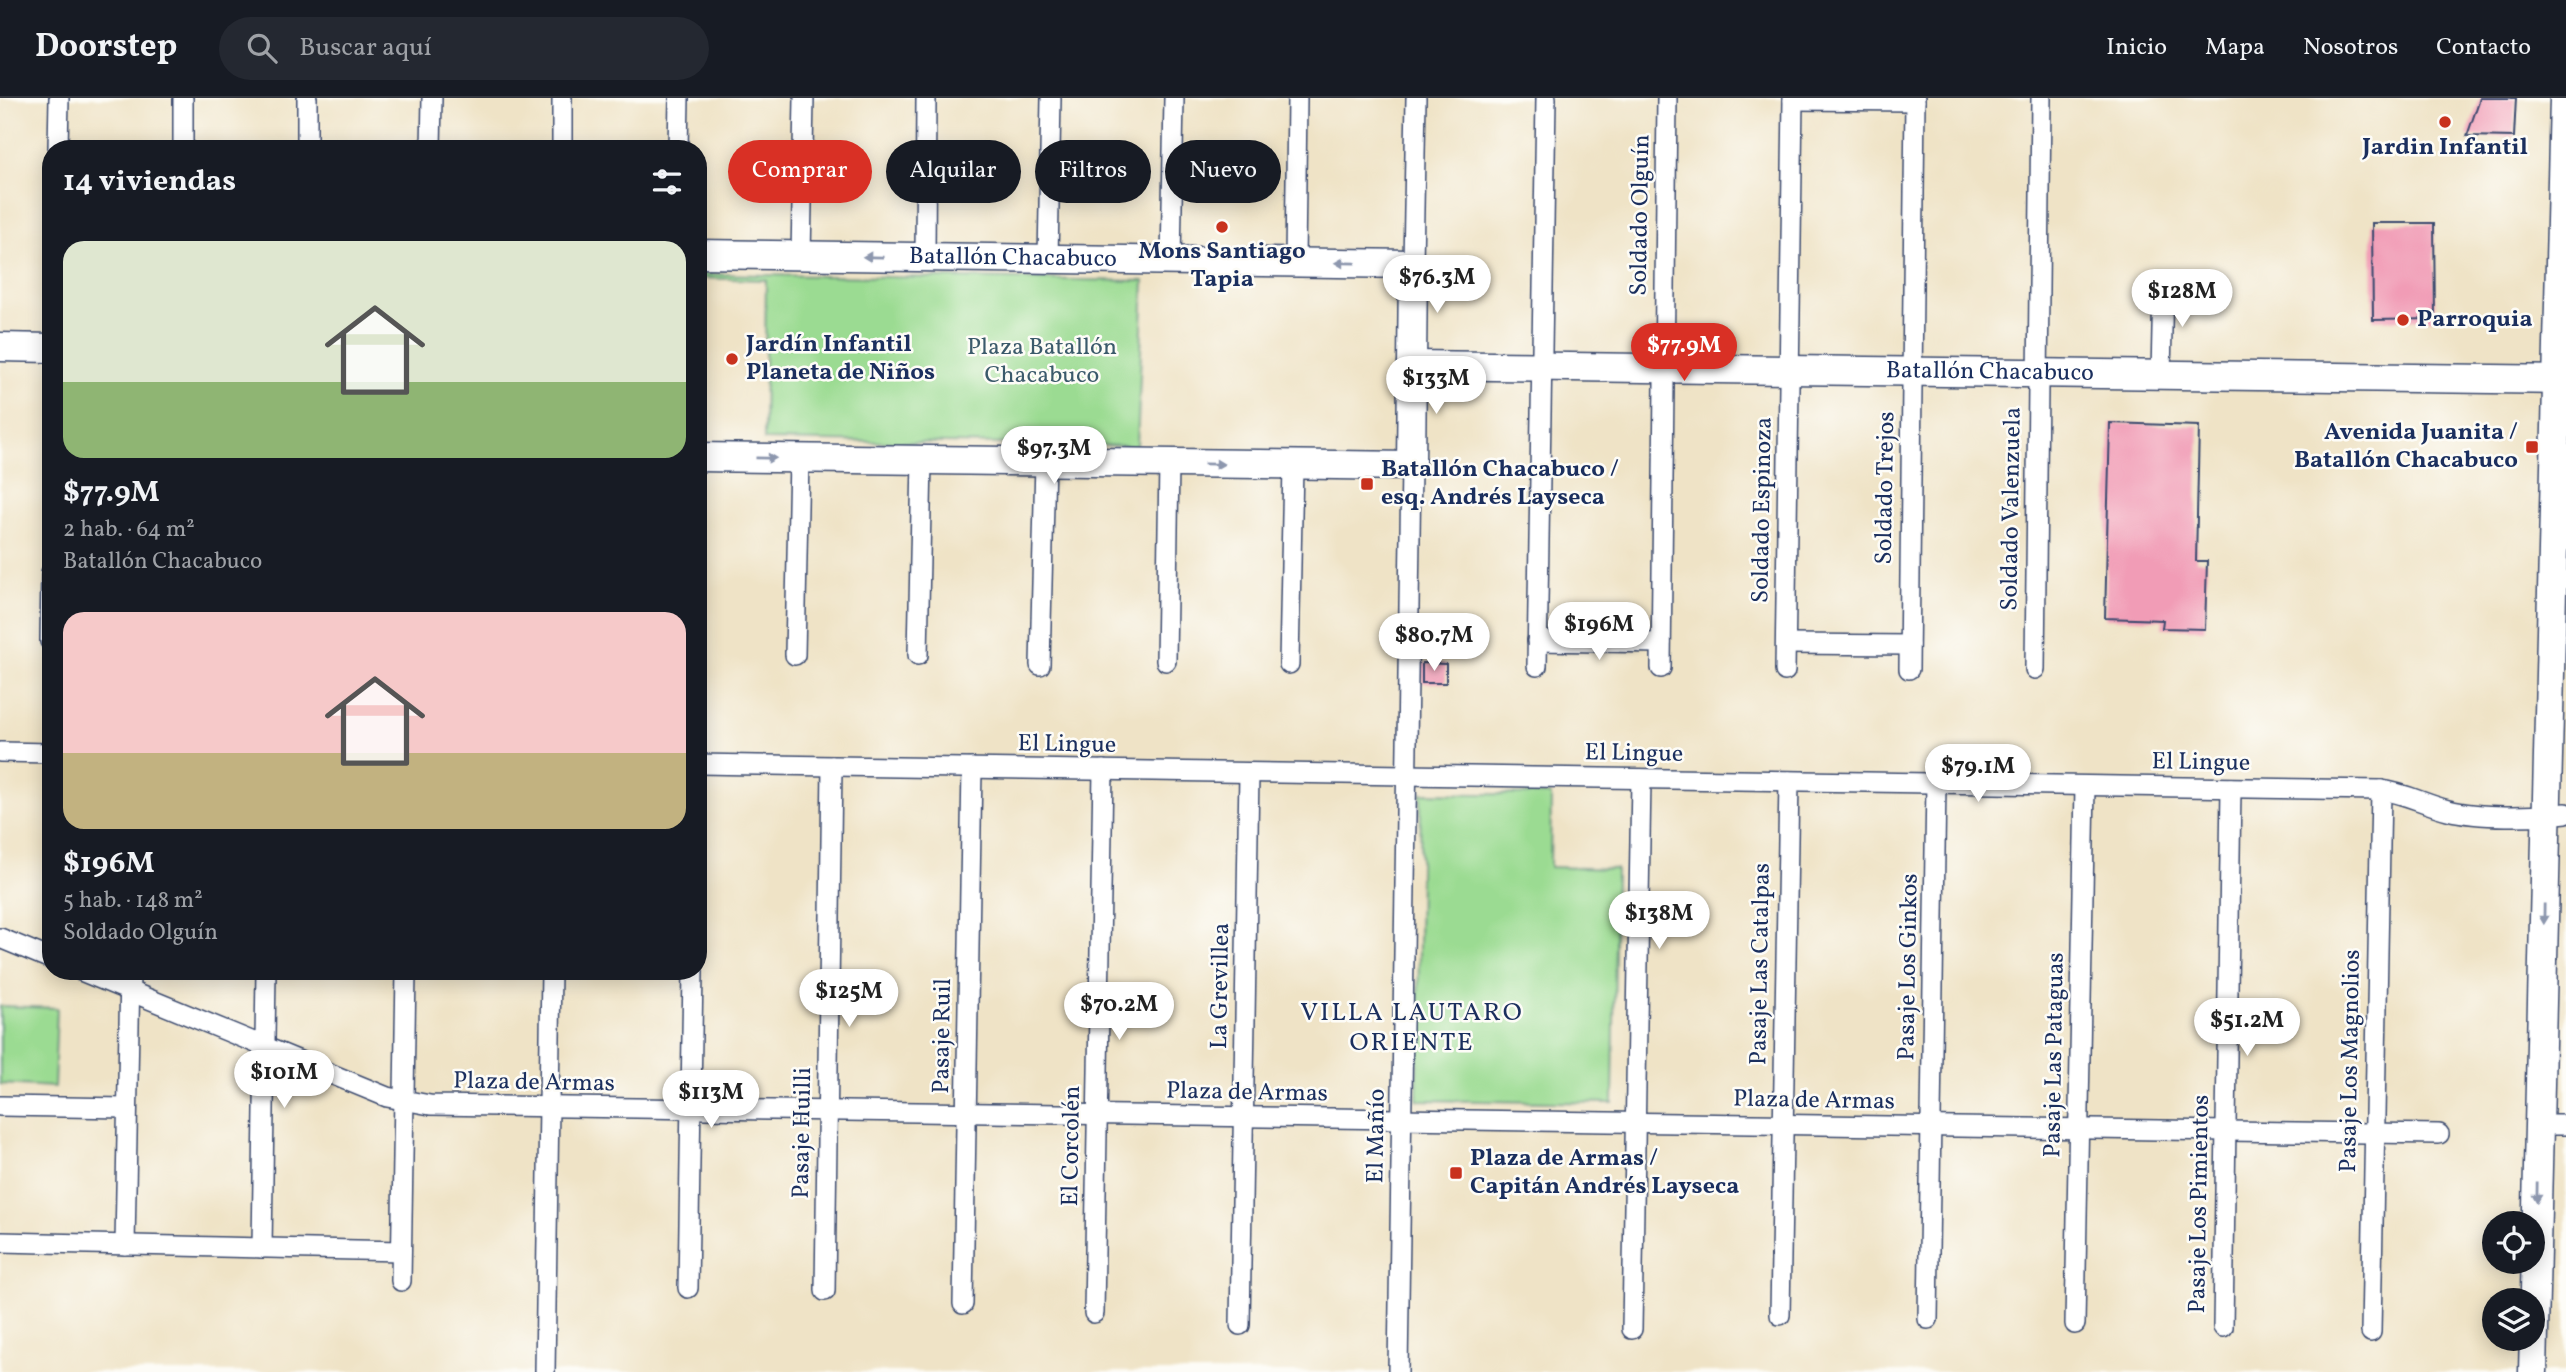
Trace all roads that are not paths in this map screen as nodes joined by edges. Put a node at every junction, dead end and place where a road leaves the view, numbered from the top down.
1 (59, 98) edge
2 (183, 98) edge
3 (307, 98) edge
4 (432, 98) edge
5 (562, 98) edge
6 (679, 98) edge
7 (804, 98) edge
8 (926, 98) edge
9 (1051, 98) edge
10 (1174, 98) edge
11 (1297, 98) edge
12 (1416, 98) edge
13 (1546, 98) edge
14 (1667, 98) edge
15 (2040, 98) edge
16 (2564, 98) edge
17 (1793, 99) edge
18 (1915, 99) edge
19 (58, 140) edge
20 (183, 140) edge
21 (307, 140) edge
22 (431, 140) edge
23 (562, 140) edge
24 (678, 140) edge
25 (707, 254) edge
26 (801, 256) junction
27 (925, 257) junction
28 (1048, 259) junction
29 (1171, 261) junction
30 (1295, 262) junction
31 (1413, 264) junction
32 (2163, 282) dead end
33 (0, 347) edge
34 (42, 348) edge
35 (1412, 365) junction
36 (1541, 367) junction
37 (1664, 369) junction
38 (1789, 370) junction
39 (1912, 372) junction
40 (2038, 373) junction
41 (2161, 375) junction
42 (2562, 380) edge
43 (707, 457) edge
44 (799, 458) junction
45 (922, 460) junction
46 (1045, 462) junction
47 (1169, 463) junction
48 (1293, 465) junction
49 (1411, 467) junction
50 (1537, 641) junction
51 (1661, 643) junction
52 (1786, 644) junction
53 (1909, 645) junction
54 (795, 654) dead end
55 (918, 655) dead end
56 (1166, 661) dead end
57 (1289, 664) dead end
58 (1040, 665) dead end
59 (1537, 666) dead end
60 (1661, 668) dead end
61 (1909, 669) dead end
62 (2035, 669) dead end
63 (1786, 671) dead end
64 (0, 752) edge
65 (42, 753) edge
66 (707, 764) edge
67 (832, 766) junction
68 (972, 768) junction
69 (1103, 770) junction
70 (1249, 773) junction
71 (1407, 775) junction
72 (1641, 779) junction
73 (1789, 781) junction
74 (1936, 783) junction
75 (2085, 786) junction
76 (2231, 788) junction
77 (2381, 790) junction
78 (2556, 815) edge
79 (0, 938) edge
80 (42, 955) edge
81 (103, 980) edge
82 (130, 980) edge
83 (266, 980) edge
84 (406, 980) edge
85 (551, 980) edge
86 (694, 980) edge
87 (129, 991) junction
88 (265, 1046) junction
89 (404, 1102) junction
90 (0, 1106) edge
91 (127, 1108) junction
92 (549, 1108) junction
93 (691, 1110) junction
94 (828, 1112) junction
95 (966, 1114) junction
96 (1097, 1115) junction
97 (1244, 1117) junction
98 (1402, 1120) junction
99 (1636, 1123) junction
100 (1783, 1125) junction
101 (2553, 1125) edge
102 (1931, 1127) junction
103 (2078, 1129) junction
104 (2226, 1131) junction
105 (2374, 1133) junction
106 (2439, 1134) dead end
107 (0, 1242) edge
108 (125, 1245) junction
109 (262, 1248) junction
110 (401, 1251) junction
111 (401, 1281) dead end
112 (688, 1288) dead end
113 (825, 1292) dead end
114 (964, 1304) dead end
115 (1094, 1312) dead end
116 (1780, 1315) dead end
117 (1928, 1319) dead end
118 (1240, 1325) dead end
119 (2075, 1325) dead end
120 (2223, 1327) dead end
121 (1632, 1329) dead end
122 (2371, 1332) dead end
123 (545, 1372) edge
124 (1398, 1372) edge
125 (2533, 1372) edge

1 - 19 street
2 - 20 street
3 - 21 street
4 - 22 street
5 - 23 street
6 - 24 street
7 - 26 street
8 - 27 street
9 - 28 street
10 - 29 street
11 - 30 street
12 - 31 street
13 - 36 street
14 - 37 street, Soldado Olguín
15 - 40 street, Soldado Valenzuela
16 - 42 street
17 - 18 street
17 - 38 street, Soldado Espinoza
18 - 39 street, Soldado Trejos
25 - 26 street, Batallón Chacabuco
27 -> 26 street, Batallón Chacabuco
27 - 28 street, Batallón Chacabuco
28 - 29 street, Batallón Chacabuco
29 - 30 street, Batallón Chacabuco
31 -> 30 street, Batallón Chacabuco
31 - 35 street
32 - 41 street
33 - 34 street
35 - 36 street, Batallón Chacabuco
35 - 49 street
36 - 37 street, Batallón Chacabuco
36 - 50 street
37 - 38 street, Batallón Chacabuco
37 - 51 street, Soldado Olguín
38 - 39 street, Batallón Chacabuco
38 - 52 street, Soldado Espinoza
39 - 40 street, Batallón Chacabuco
39 - 53 street, Soldado Trejos
40 - 41 street, Batallón Chacabuco
40 - 62 street, Soldado Valenzuela
41 - 42 street, Batallón Chacabuco
42 - 78 street
43 -> 44 street
44 - 45 street
44 - 54 street
45 - 46 street
45 - 55 street
46 - 47 street
46 - 58 street
47 -> 48 street
47 - 56 street
48 - 49 street
48 - 57 street
49 - 71 street, El Mañío
50 - 51 street
50 - 59 street
51 - 60 street, Soldado Olguín
52 - 53 street
52 - 63 street, Soldado Espinoza
53 - 61 street, Soldado Trejos
64 - 65 street
66 - 67 street, El Lingue
67 - 68 street, El Lingue
67 - 94 street, Pasaje Huilli
68 - 69 street, El Lingue
68 - 95 street, Pasaje Ruil
69 - 70 street, El Lingue
69 - 96 street, El Corcolén
70 - 71 street, El Lingue
70 - 97 street, La Grevillea
71 - 72 street, El Lingue
71 - 98 street, El Mañío
72 - 73 street, El Lingue
72 - 99 street
73 - 74 street, El Lingue
73 - 100 street, Pasaje Las Catalpas
74 - 75 street, El Lingue
74 - 102 street, Pasaje Los Ginkos
75 - 76 street, El Lingue
75 - 103 street, Pasaje Las Pataguas
76 - 77 street, El Lingue
76 - 104 street, Pasaje Los Pimientos
77 - 78 street, El Lingue
77 - 105 street, Pasaje Los Magnolios
78 -> 101 street
79 - 80 street
81 - 87 street, Plaza de Armas
82 - 87 street
83 - 88 street
84 - 89 street
85 - 92 street
86 - 93 street
87 - 88 street, Plaza de Armas
87 - 91 street
88 - 89 street, Plaza de Armas
88 - 109 street
89 - 92 street, Plaza de Armas
89 - 110 street
90 - 91 street
91 - 108 street
92 - 93 street, Plaza de Armas
92 - 123 street
93 - 94 street, Plaza de Armas
93 - 112 street
94 - 95 street, Plaza de Armas
94 - 113 street, Pasaje Huilli
95 - 96 street, Plaza de Armas
95 - 114 street, Pasaje Ruil
96 - 97 street, Plaza de Armas
96 - 115 street, El Corcolén
97 - 98 street, Plaza de Armas
97 - 118 street, La Grevillea
98 - 99 street, Plaza de Armas
98 - 124 street, El Mañío
99 - 100 street, Plaza de Armas
99 - 121 street
100 - 102 street, Plaza de Armas
100 - 116 street, Pasaje Las Catalpas
101 -> 125 street
102 - 103 street, Plaza de Armas
102 - 117 street, Pasaje Los Ginkos
103 - 104 street, Plaza de Armas
103 - 119 street, Pasaje Las Pataguas
104 - 105 street, Plaza de Armas
104 - 120 street, Pasaje Los Pimientos
105 - 106 street, Plaza de Armas
105 - 122 street, Pasaje Los Magnolios
107 - 108 street
108 - 109 street
109 - 110 street
110 - 111 street

